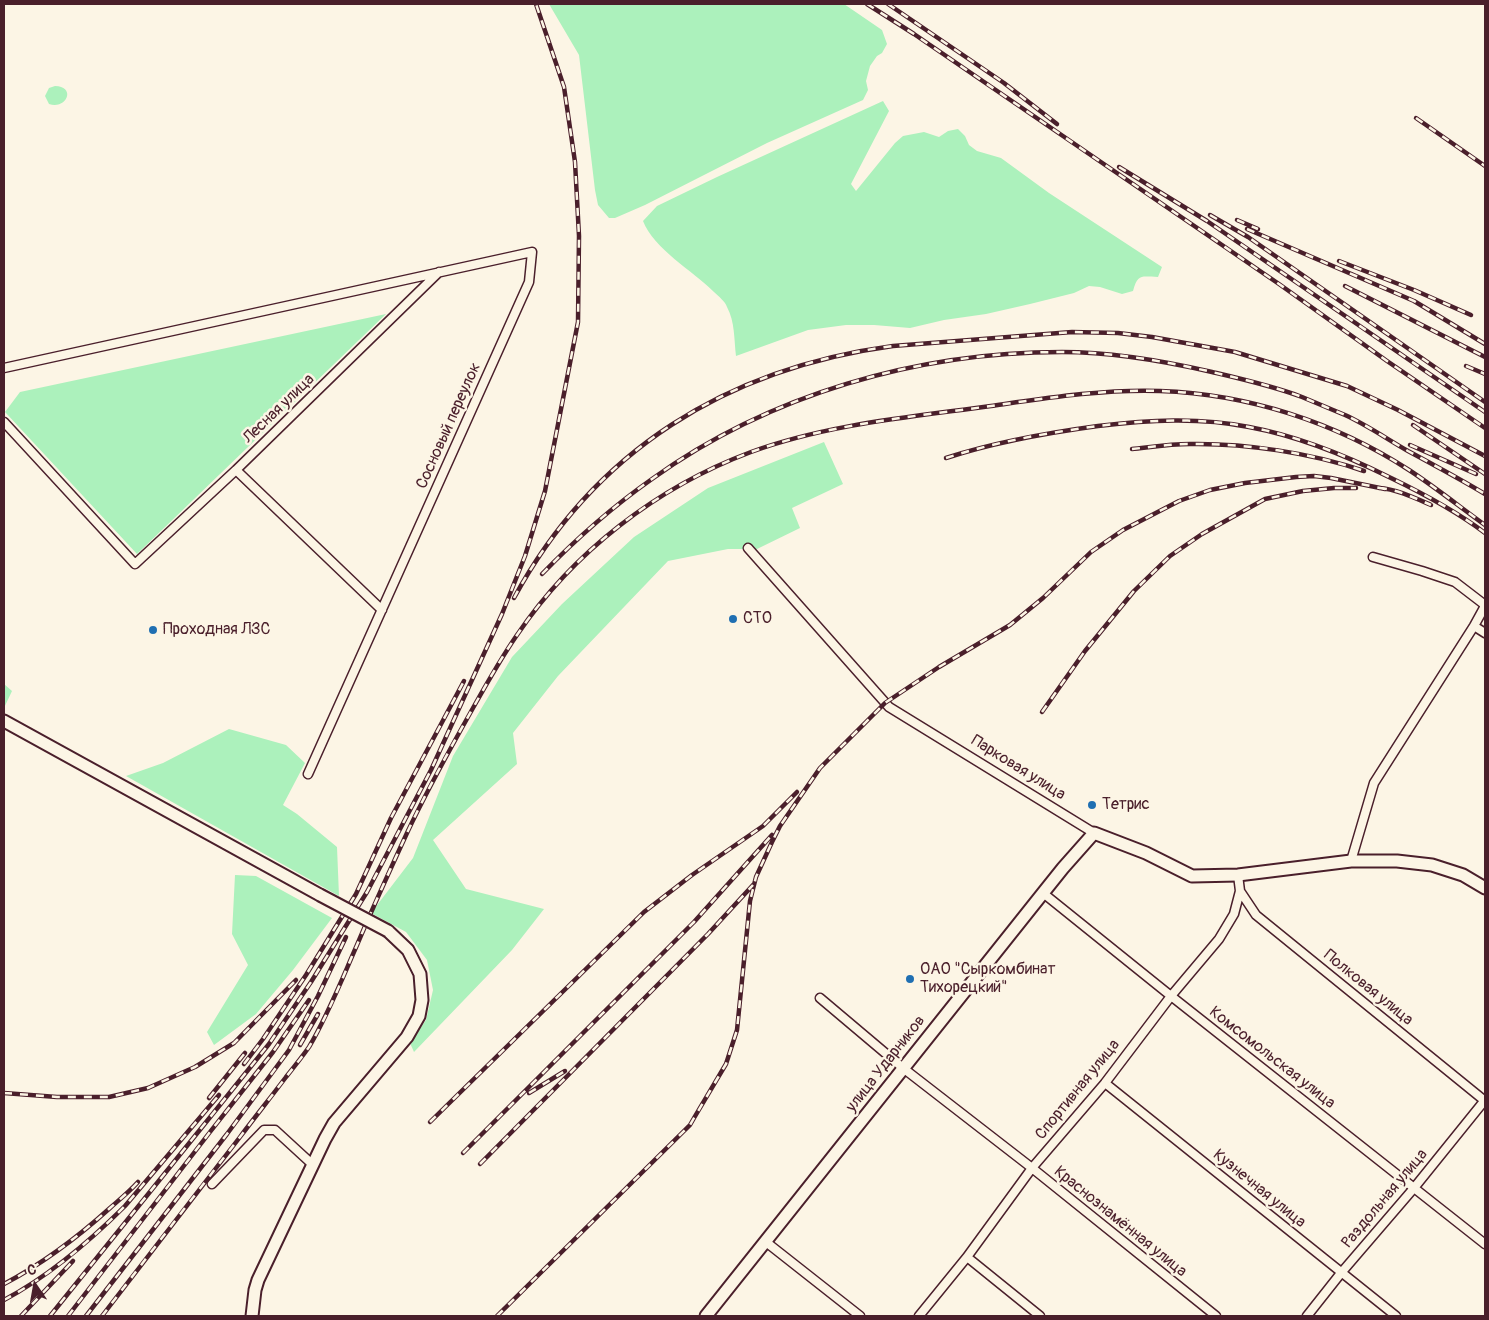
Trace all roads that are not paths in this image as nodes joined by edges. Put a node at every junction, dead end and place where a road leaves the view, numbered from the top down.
1 (439, 272) junction
2 (4, 368) edge
3 (4, 422) edge
4 (236, 470) junction
5 (748, 548) dead end
6 (1373, 558) dead end
7 (1485, 606) edge
8 (382, 610) junction
9 (1474, 626) junction
10 (1485, 633) edge
11 (4, 721) edge
12 (308, 774) dead end
13 (1094, 833) junction
14 (1351, 861) junction
15 (1238, 875) junction
16 (1485, 888) edge
17 (1240, 891) junction
18 (1043, 893) junction
19 (1171, 996) junction
20 (820, 998) dead end
21 (903, 1068) junction
22 (1105, 1082) junction
23 (1485, 1100) edge
24 (312, 1164) junction
25 (1032, 1168) junction
26 (212, 1184) dead end
27 (1414, 1188) junction
28 (766, 1242) junction
29 (1485, 1244) edge
30 (967, 1257) junction
31 (1341, 1273) junction
32 (252, 1316) edge
33 (706, 1316) edge
34 (860, 1316) edge
35 (919, 1316) edge
36 (1040, 1316) edge
37 (1216, 1316) edge
38 (1307, 1316) edge
39 (1396, 1316) edge

1 - 2 street
1 - 4 street, Лесная улица
1 - 8 street, Сосновый переулок
3 - 4 street, Лесная улица
4 - 8 street
5 - 13 street, Парковая улица
6 - 7 street
7 - 9 street
8 - 12 street, Сосновый переулок
9 - 10 street
9 - 14 street
11 - 24 main road, bridge
13 - 15 main road, Парковая улица
13 - 18 main road, улица Ударников
14 - 15 main road, Парковая улица
14 - 16 main road, Парковая улица
15 - 17 street, Спортивная улица
17 - 19 street, Спортивная улица
17 - 23 street, Полковая улица
18 - 19 street, Комсомольская улица
18 - 21 main road, улица Ударников
19 - 22 street, Спортивная улица
19 - 27 street, Комсомольская улица
20 - 21 street, Краснознамённая улица
21 - 25 street, Краснознамённая улица
21 - 28 main road, улица Ударников
22 - 25 street, Спортивная улица
22 - 31 street, Кузнечная улица
23 - 27 street, Раздольная улица
24 - 26 street
24 - 32 main road
25 - 30 street, Спортивная улица
25 - 37 street, Краснознамённая улица
27 - 29 street, Комсомольская улица
27 - 31 street, Раздольная улица
28 - 33 main road, улица Ударников
28 - 34 street
30 - 35 street, Спортивная улица
30 - 36 street
31 - 38 street, Раздольная улица
31 - 39 street, Кузнечная улица

